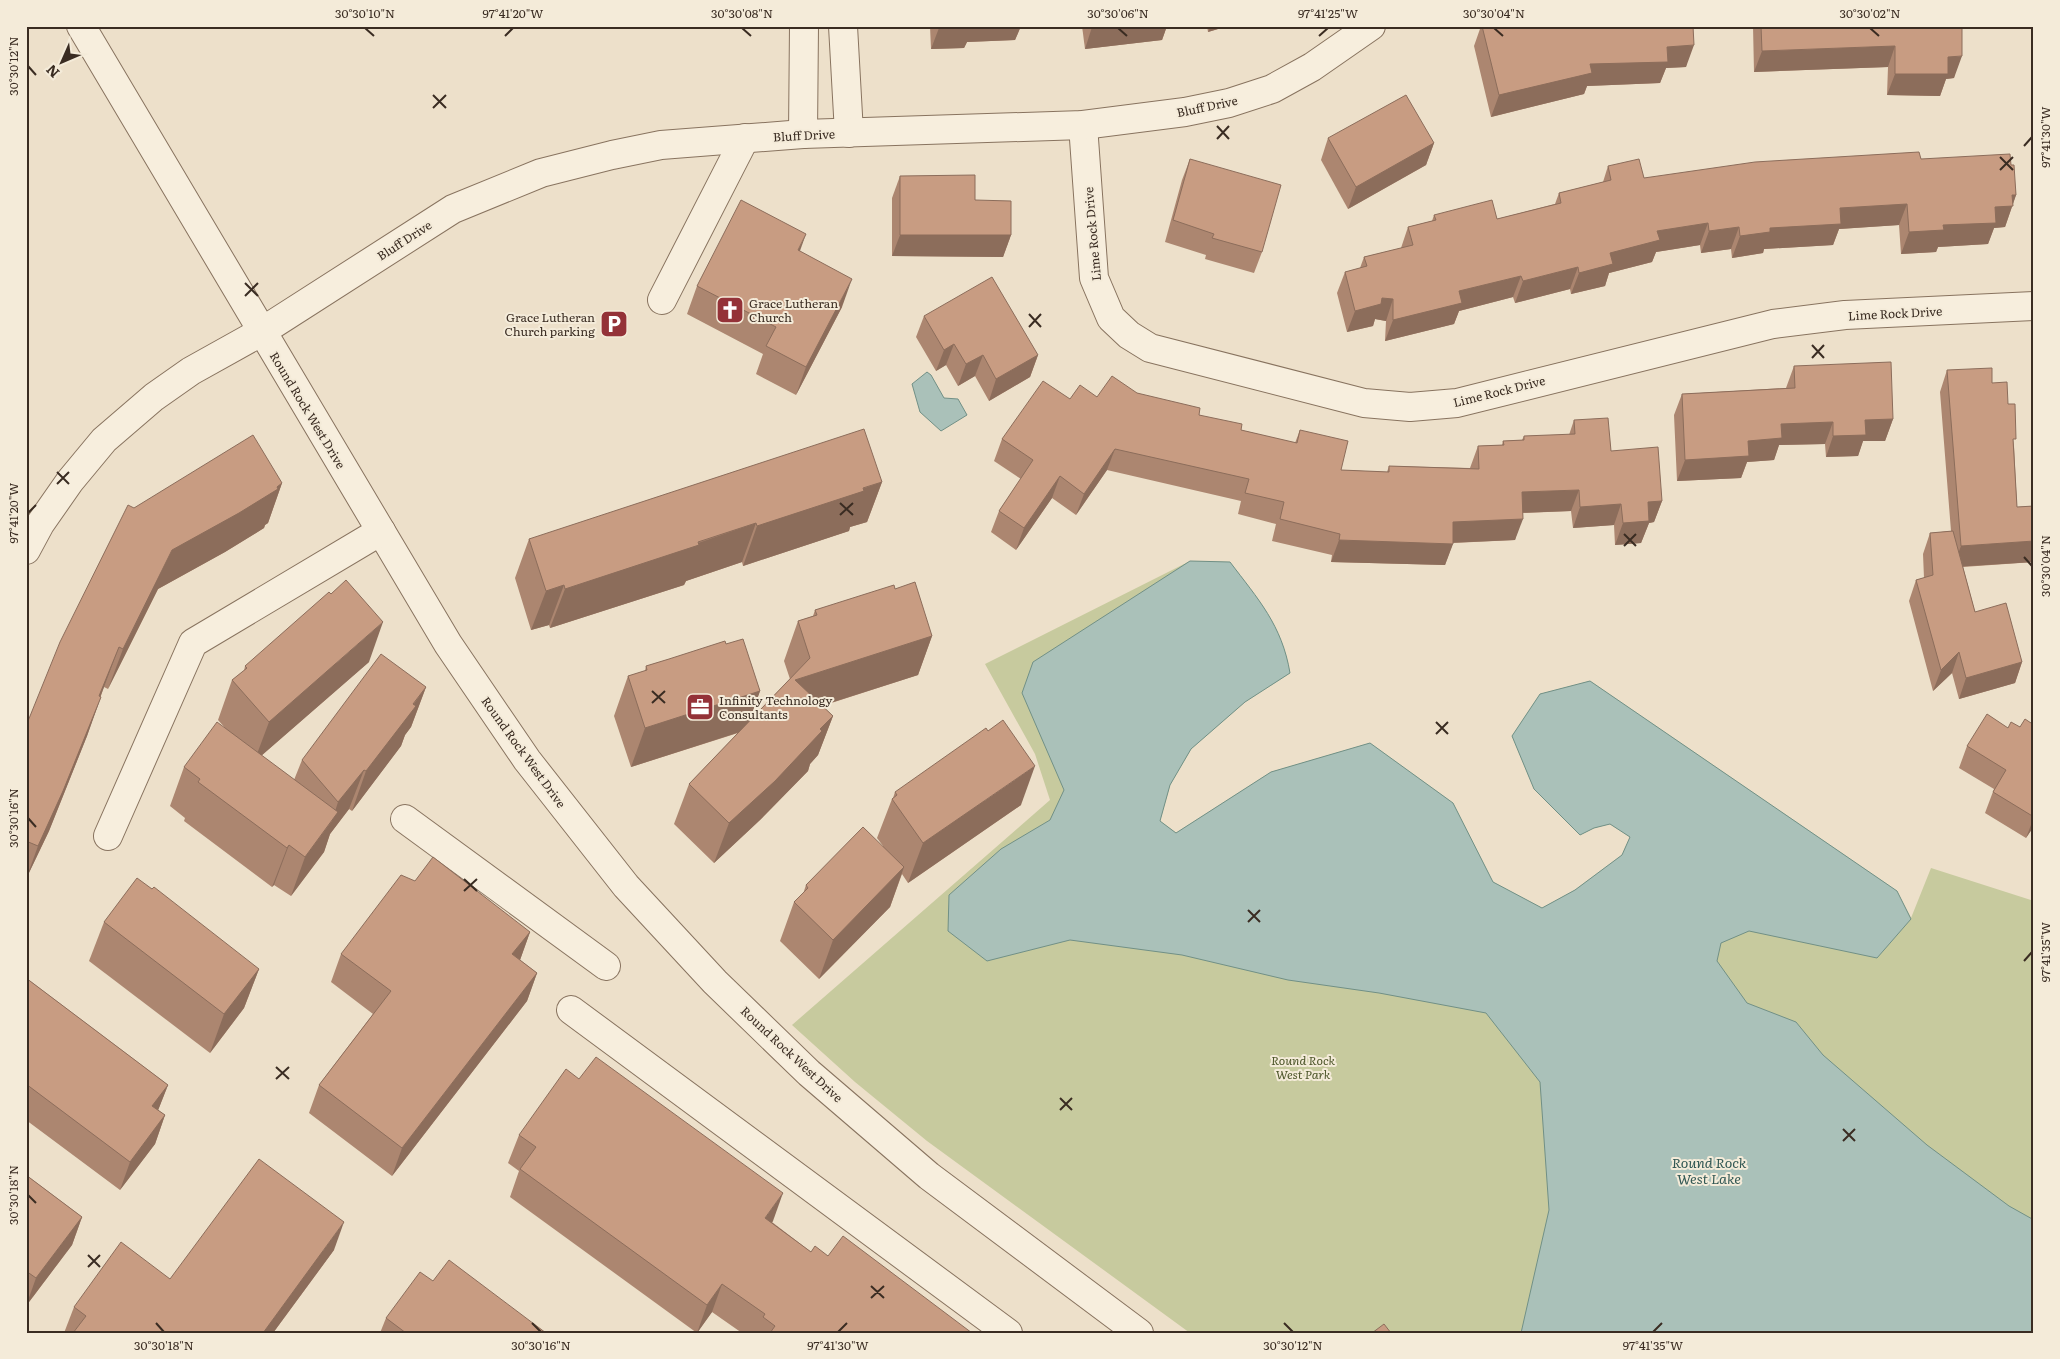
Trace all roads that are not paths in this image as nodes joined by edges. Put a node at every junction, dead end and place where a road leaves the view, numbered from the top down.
1 (82, 26) edge
2 (804, 26) edge
3 (843, 26) edge
4 (1371, 26) edge
5 (1083, 126) junction
6 (848, 133) junction
7 (803, 134) junction
8 (745, 138) junction
9 (662, 300) dead end
10 (2034, 306) edge
11 (261, 332) junction
12 (381, 531) junction
13 (27, 547) edge
14 (404, 819) dead end
15 (108, 836) dead end
16 (606, 966) dead end
17 (570, 1010) dead end
18 (1008, 1333) edge
19 (1139, 1333) edge

1 - 11 street, Round Rock West Drive
2 - 7 street
3 - 6 street
4 - 5 street, Bluff Drive
5 - 6 street, Bluff Drive
5 - 10 street, Lime Rock Drive
6 - 7 street, Bluff Drive
7 - 8 street, Bluff Drive
8 - 9 street
8 - 11 street, Bluff Drive
11 - 12 street, Round Rock West Drive
11 - 13 street, Bluff Drive
12 - 15 street
12 - 19 street, Round Rock West Drive
14 - 16 street
17 - 18 street

